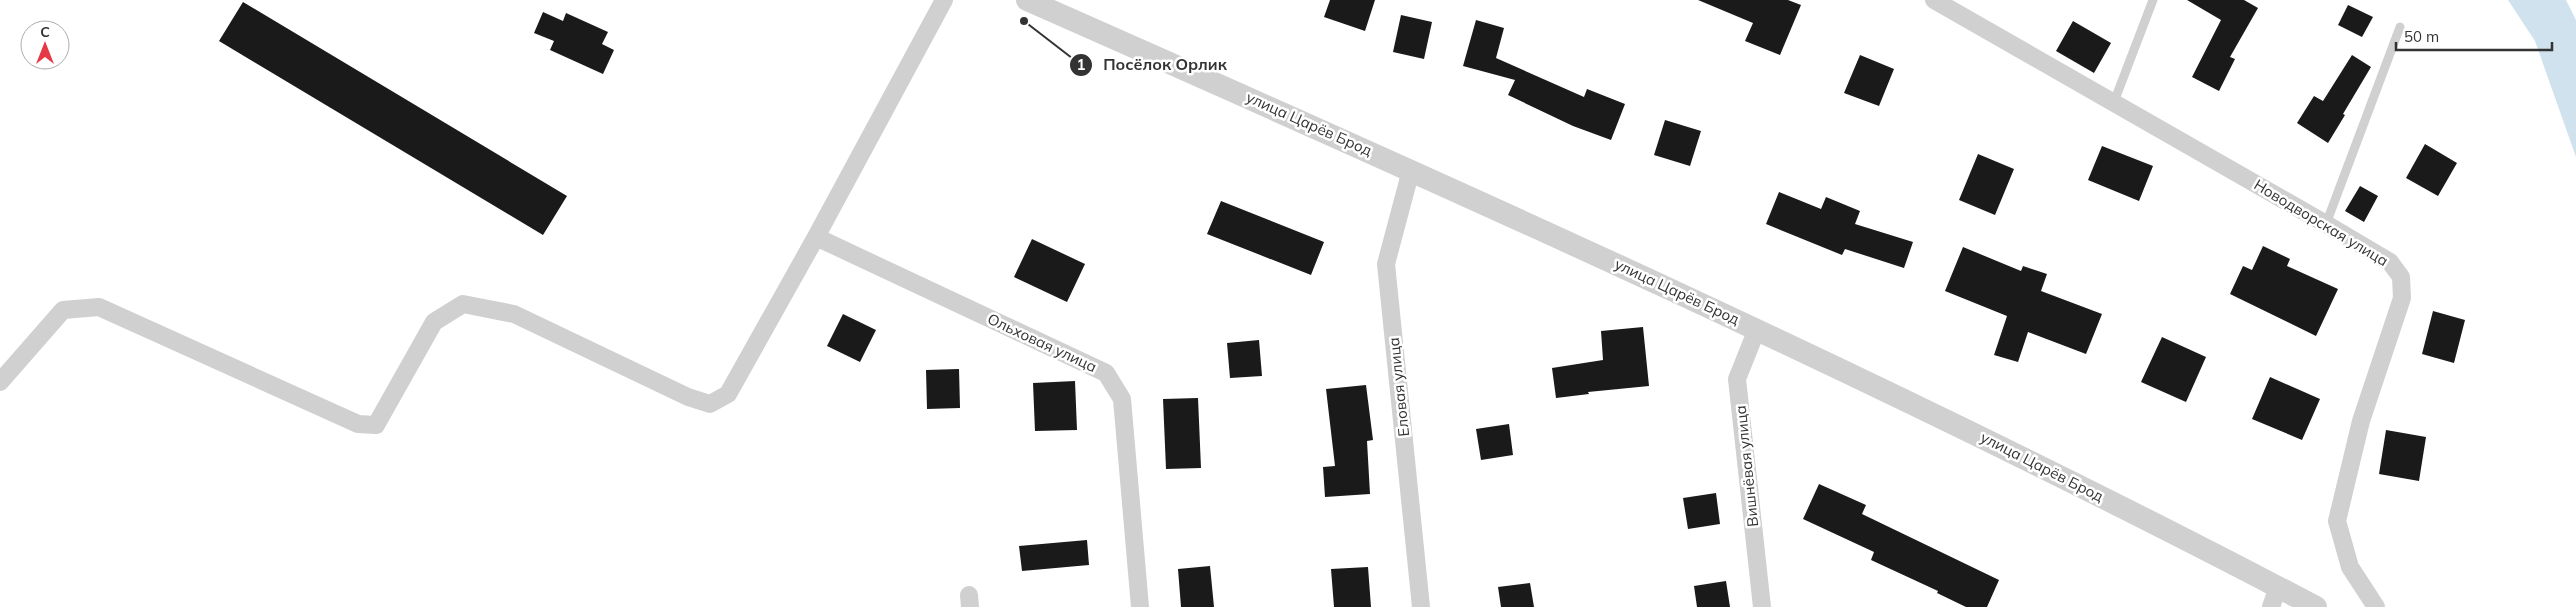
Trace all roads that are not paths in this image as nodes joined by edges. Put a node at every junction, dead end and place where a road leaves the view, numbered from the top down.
1 (944, 0) edge
2 (1027, 0) edge
3 (1934, 0) edge
4 (2153, 0) edge
5 (2400, 27) dead end
6 (2114, 102) junction
7 (1411, 170) junction
8 (2326, 224) junction
9 (816, 237) junction
10 (1757, 329) junction
11 (0, 382) edge
12 (2274, 597) edge
13 (1140, 607) edge
14 (1421, 607) edge
15 (1762, 607) edge
16 (2316, 607) edge
17 (2376, 607) edge

1 - 9 street
2 - 7 street, улица Царёв Брод
3 - 6 street, Новодворская улица
4 - 6 lane
5 - 8 lane
6 - 8 street, Новодворская улица
7 - 10 street, улица Царёв Брод
7 - 14 street, Еловая улица
8 - 17 street, Новодворская улица
9 - 11 street
9 - 13 street, Ольховая улица
10 - 12 street, улица Царёв Брод
10 - 15 street, Вишнёвая улица
12 - 16 street, улица Царёв Брод

